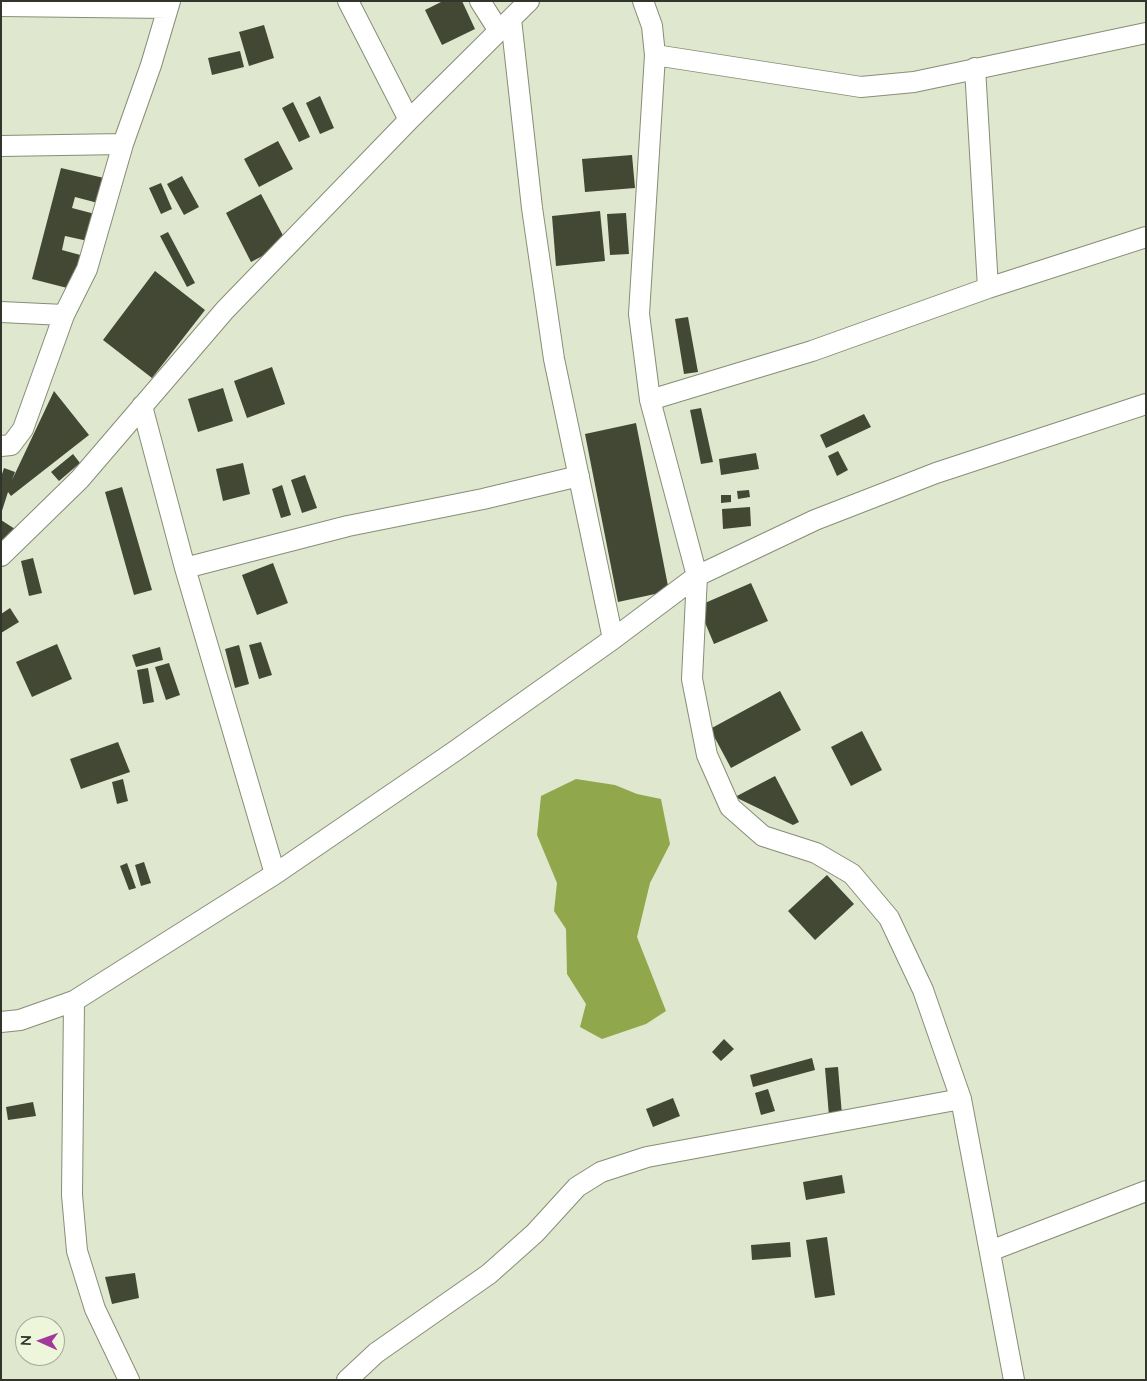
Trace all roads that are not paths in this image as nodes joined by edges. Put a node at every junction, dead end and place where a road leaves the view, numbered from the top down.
1 (348, 1) edge
2 (480, 1) edge
3 (529, 1) edge
4 (642, 1) edge
5 (169, 4) edge
6 (1, 6) edge
7 (505, 25) junction
8 (1146, 33) edge
9 (655, 55) junction
10 (975, 68) junction
11 (409, 120) junction
12 (123, 144) junction
13 (1, 146) edge
14 (1146, 237) edge
15 (988, 288) junction
16 (1, 312) edge
17 (64, 315) junction
18 (650, 400) junction
19 (1146, 404) edge
20 (142, 406) junction
21 (1, 446) edge
22 (579, 476) junction
23 (1, 556) edge
24 (185, 568) junction
25 (697, 576) junction
26 (613, 639) junction
27 (275, 874) junction
28 (74, 1001) junction
29 (1, 1022) edge
30 (961, 1099) junction
31 (1146, 1191) edge
32 (990, 1251) junction
33 (129, 1380) edge
34 (347, 1380) edge
35 (1014, 1380) edge

1 - 11 street
2 - 7 street
3 - 7 street
4 - 9 street
5 - 6 street
5 - 12 street
7 - 11 street
7 - 22 street
8 - 10 street
9 - 10 street
9 - 18 street
10 - 15 street
11 - 20 street
12 - 13 street
12 - 17 street
14 - 15 street
15 - 18 street
16 - 17 street
17 - 21 street
18 - 25 street
19 - 25 street
20 - 23 street
20 - 24 street
22 - 24 street
22 - 26 street
24 - 27 street
25 - 26 street
25 - 30 street
26 - 27 street
27 - 28 street
28 - 29 street
28 - 33 street
30 - 32 street
30 - 34 street
31 - 32 street
32 - 35 street

